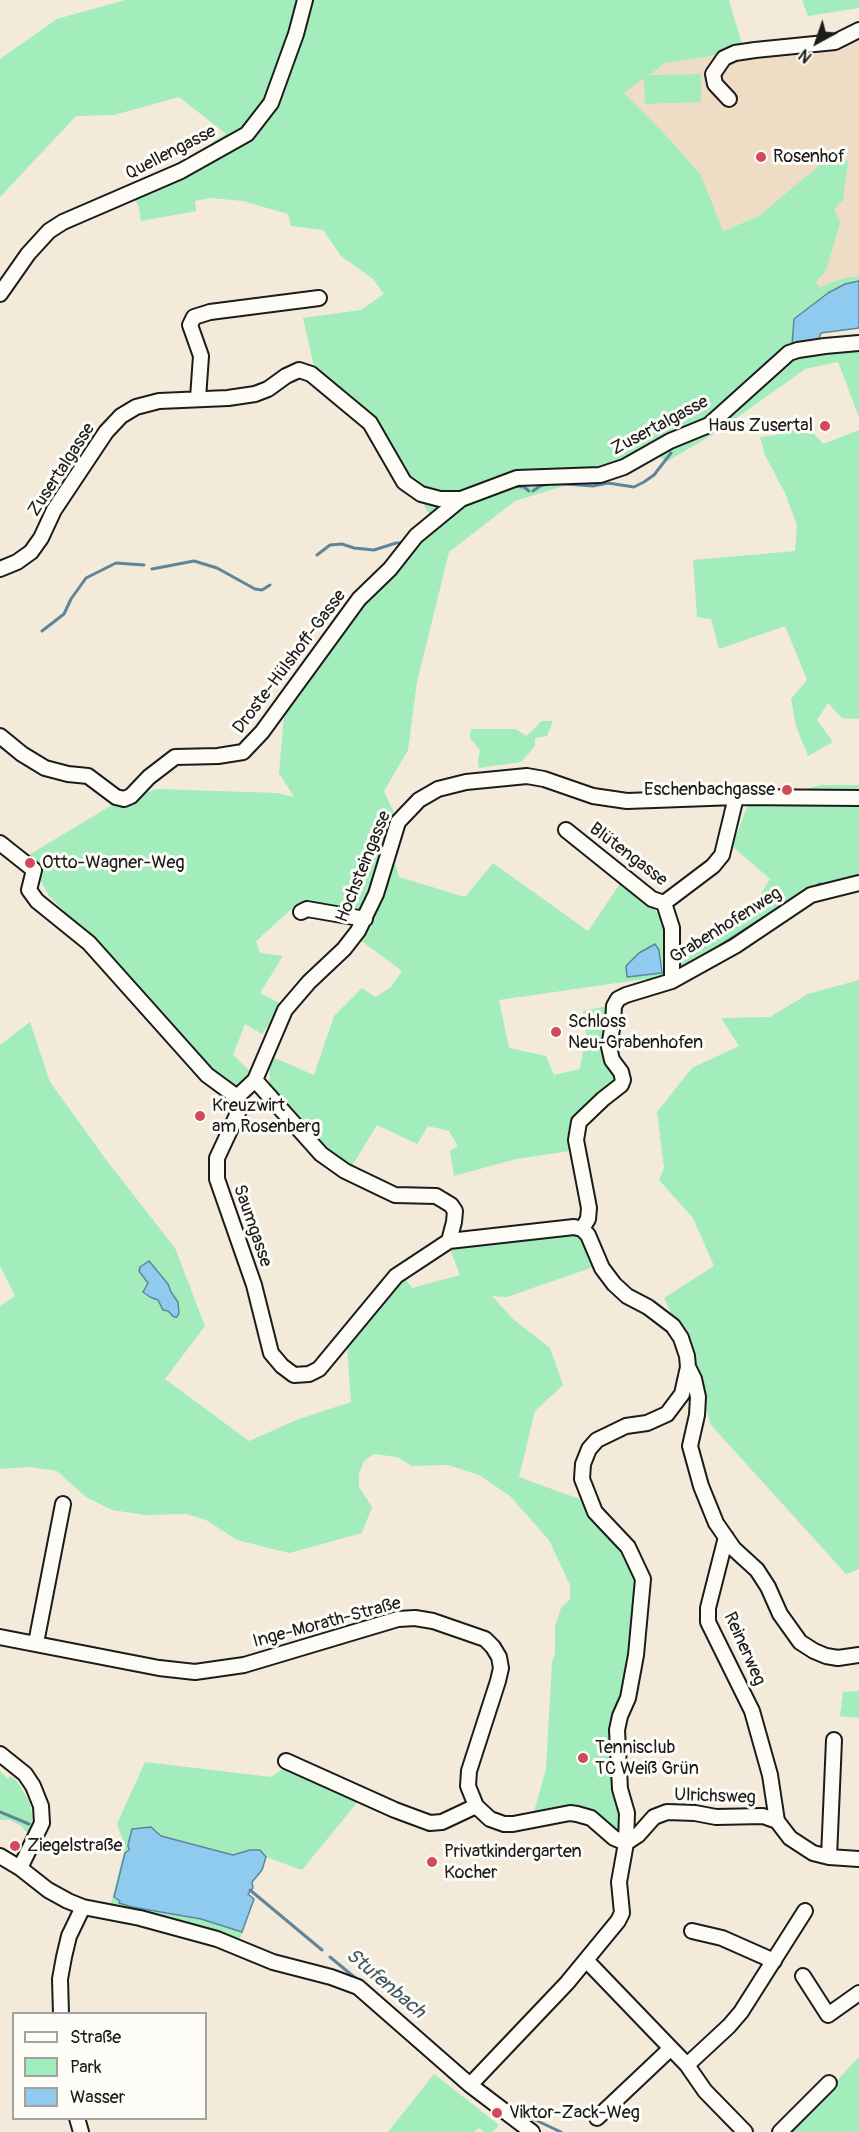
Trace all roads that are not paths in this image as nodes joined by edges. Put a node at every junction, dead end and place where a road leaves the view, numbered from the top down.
1 (305, 0) edge
2 (859, 30) edge
3 (729, 99) dead end
4 (0, 294) edge
5 (319, 298) dead end
6 (859, 343) edge
7 (198, 398) junction
8 (461, 499) junction
9 (0, 569) edge
10 (0, 736) edge
11 (736, 796) junction
12 (859, 798) edge
13 (566, 830) dead end
14 (0, 843) edge
15 (859, 882) edge
16 (664, 903) junction
17 (301, 912) dead end
18 (364, 919) junction
19 (672, 981) junction
20 (255, 1080) junction
21 (237, 1097) junction
22 (582, 1229) junction
23 (449, 1241) junction
24 (688, 1367) junction
25 (63, 1503) dead end
26 (726, 1537) junction
27 (0, 1637) edge
28 (36, 1643) junction
29 (859, 1655) edge
30 (834, 1740) dead end
31 (0, 1754) edge
32 (286, 1761) dead end
33 (770, 1775) joint
34 (476, 1806) junction
35 (777, 1821) junction
36 (626, 1843) junction
37 (0, 1856) edge
38 (829, 1857) junction
39 (859, 1859) edge
40 (20, 1868) junction
41 (83, 1907) junction
42 (805, 1911) dead end
43 (692, 1930) dead end
44 (586, 1960) junction
45 (774, 1961) junction
46 (803, 1976) dead end
47 (859, 1993) edge
48 (61, 2012) edge
49 (670, 2049) junction
50 (687, 2065) junction
51 (829, 2083) dead end
52 (470, 2085) junction
53 (597, 2118) dead end
54 (532, 2132) edge
55 (745, 2132) edge
56 (780, 2132) edge

1 - 4 street, Quellengasse
2 - 3 street
5 - 7 street
6 - 8 street, Zusertalgasse
7 - 8 street, Zusertalgasse
7 - 9 street, Zusertalgasse
8 - 10 street, Droste-Hülshoff-Gasse
11 - 12 street, Hochsteingasse
11 - 16 street
11 - 18 street, Hochsteingasse
13 - 16 street, Blütengasse
14 - 21 street
15 - 19 street, Grabenhofenweg
16 - 19 street, Blütengasse
17 - 18 street
18 - 20 street, Hochsteingasse
19 - 22 street, Grabenhofenweg
20 - 21 street, Hochsteingasse
20 - 23 street
21 - 23 street, Saumgasse
22 - 23 street, Saumgasse
22 - 24 street
24 - 26 street
24 - 36 street
25 - 28 street
26 - 29 street
26 - 33 street, Reinerweg
27 - 28 street, Inge-Morath-Straße
28 - 34 street, Inge-Morath-Straße
30 - 38 street
31 - 40 street
32 - 34 street
33 - 35 street, Ulrichsweg
34 - 36 street
35 - 36 street, Ulrichsweg
35 - 38 street, Ulrichsweg
36 - 44 street
37 - 40 street
38 - 39 street, Ulrichsweg
40 - 41 street
41 - 48 street
41 - 52 street
42 - 45 street
43 - 45 street
44 - 49 street
44 - 52 street
45 - 50 street
46 - 47 street
49 - 50 street
49 - 53 street
50 - 55 street
51 - 56 street
52 - 54 street

